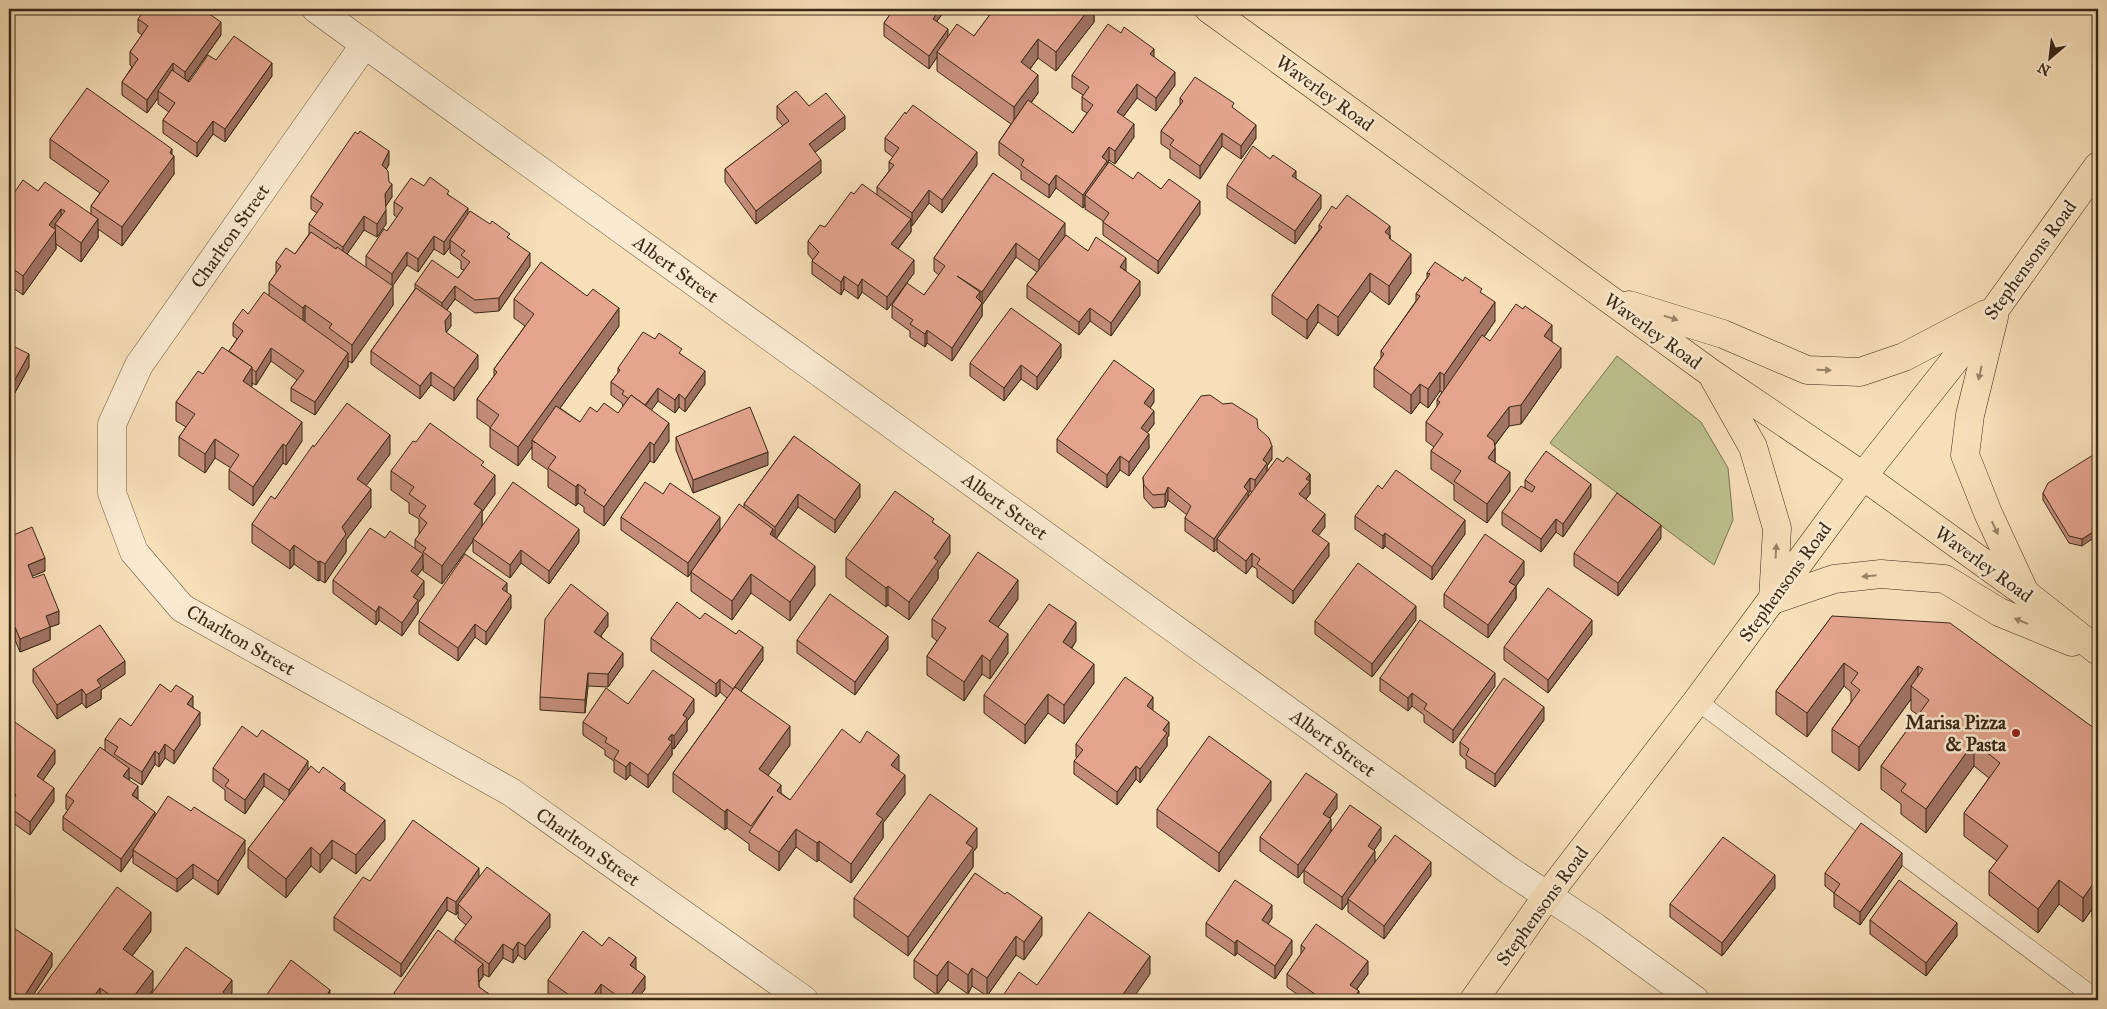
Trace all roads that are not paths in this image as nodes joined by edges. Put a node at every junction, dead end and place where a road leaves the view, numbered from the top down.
1 (316, 9) edge
2 (1209, 9) edge
3 (365, 44) junction
4 (2098, 166) edge
5 (1608, 298) junction
6 (1996, 308) junction
7 (1711, 373) junction
8 (1863, 476) junction
9 (2025, 593) junction
10 (1773, 600) junction
11 (2098, 651) edge
12 (1697, 701) junction
13 (1547, 896) junction
14 (804, 1000) edge
15 (1474, 1000) edge
16 (1695, 1000) edge
17 (2098, 1000) edge

1 - 3 street, Albert Street
2 - 5 main road, Waverley Road
3 - 13 street, Albert Street
3 - 14 street, Charlton Street
4 - 6 main road, Stephensons Road
5 -> 6 main road
5 - 7 main road, Waverley Road
6 - 8 main road, Stephensons Road
6 -> 9 main road
7 - 8 main road, Waverley Road
10 -> 7 main road
8 - 9 main road, Waverley Road
8 - 10 main road, Stephensons Road
9 - 11 main road, Waverley Road
11 -> 10 main road
10 - 12 main road, Stephensons Road
12 - 13 main road, Stephensons Road
12 - 17 lane
13 - 15 main road, Stephensons Road
13 - 16 street, Albert Street

